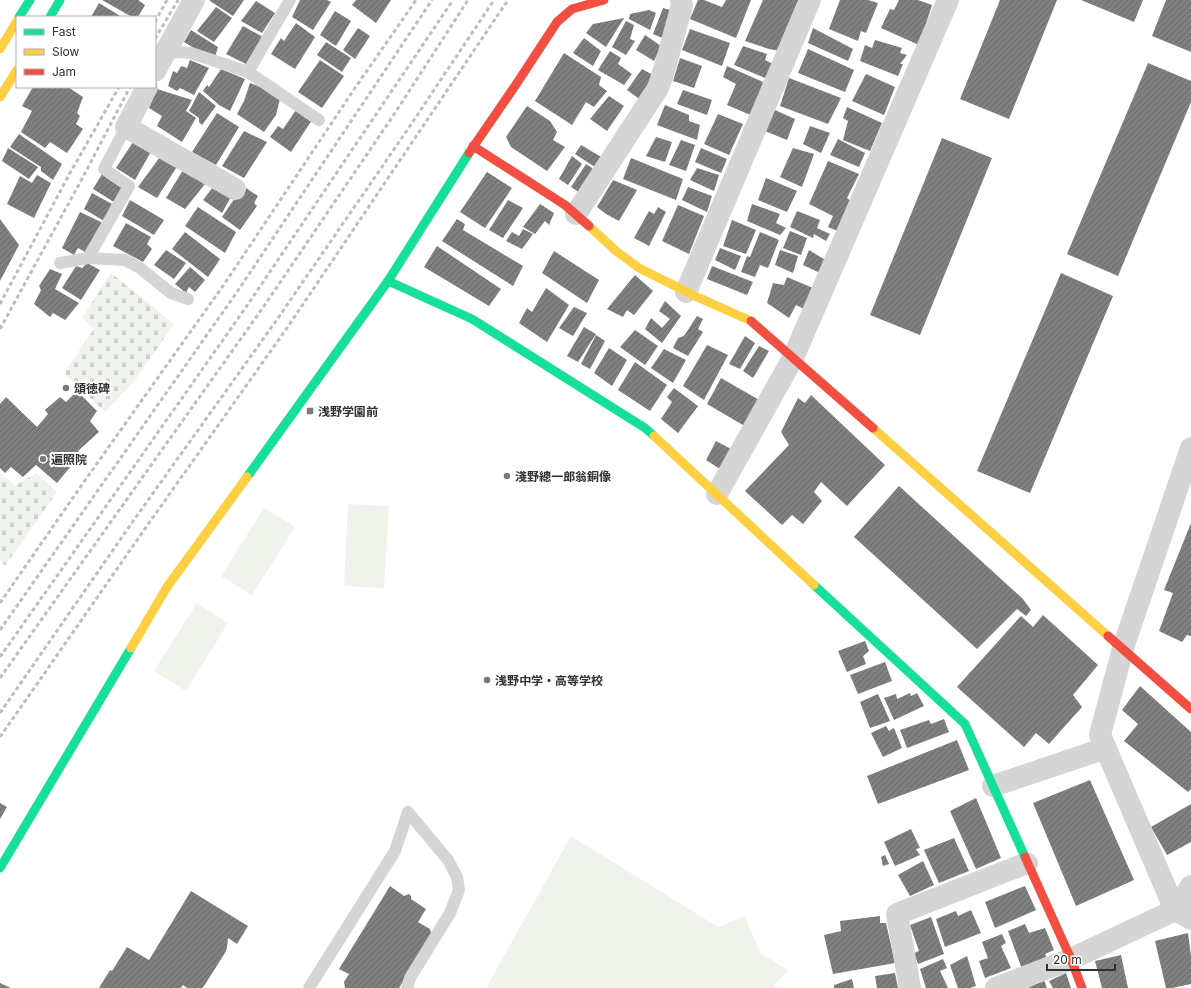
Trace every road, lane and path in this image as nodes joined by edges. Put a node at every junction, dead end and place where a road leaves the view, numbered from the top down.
1 (30, 0) edge
2 (60, 0) edge
3 (194, 0) edge
4 (290, 0) edge
5 (604, 0) edge
6 (681, 0) edge
7 (810, 0) edge
8 (948, 0) edge
9 (20, 16) edge
10 (51, 16) edge
11 (16, 23) edge
12 (0, 49) edge
13 (160, 62) edge
14 (16, 72) edge
15 (248, 72) junction
16 (146, 88) edge
17 (0, 97) edge
18 (319, 120) dead end
19 (126, 127) junction
20 (473, 146) junction
21 (235, 189) dead end
22 (576, 214) junction
23 (88, 258) junction
24 (60, 263) dead end
25 (388, 281) junction
26 (686, 292) junction
27 (188, 299) dead end
28 (793, 358) junction
29 (1191, 448) edge
30 (717, 494) junction
31 (1183, 499) edge
32 (1123, 648) junction
33 (1191, 709) edge
34 (1106, 748) junction
35 (993, 786) junction
36 (1027, 862) junction
37 (0, 868) edge
38 (1191, 886) edge
39 (1183, 914) edge
40 (1071, 959) junction
41 (309, 988) edge
42 (407, 988) edge
43 (910, 988) edge
44 (996, 988) edge
45 (1082, 988) edge

1 - 9 main road
2 - 10 main road
3 - 13 street
4 - 15 lane
5 - 20 main road
6 - 22 street
7 - 26 street
8 - 28 street
11 - 12 main road
13 - 15 lane
14 - 17 main road
15 - 18 lane
16 - 19 street
19 - 21 street
19 - 23 lane
20 - 22 main road
20 - 25 main road
22 - 26 main road
23 - 24 lane
23 - 27 lane
25 - 30 main road
25 - 37 main road
26 - 28 main road
28 - 30 street
28 - 32 main road
29 - 31 street
30 - 35 main road
31 - 32 street
32 - 33 main road
32 - 34 street
34 - 35 street
34 - 39 street
35 - 36 main road
36 - 40 main road
36 - 43 street
38 - 39 street
39 - 40 street
40 - 44 street
40 - 45 main road
41 - 42 lane

